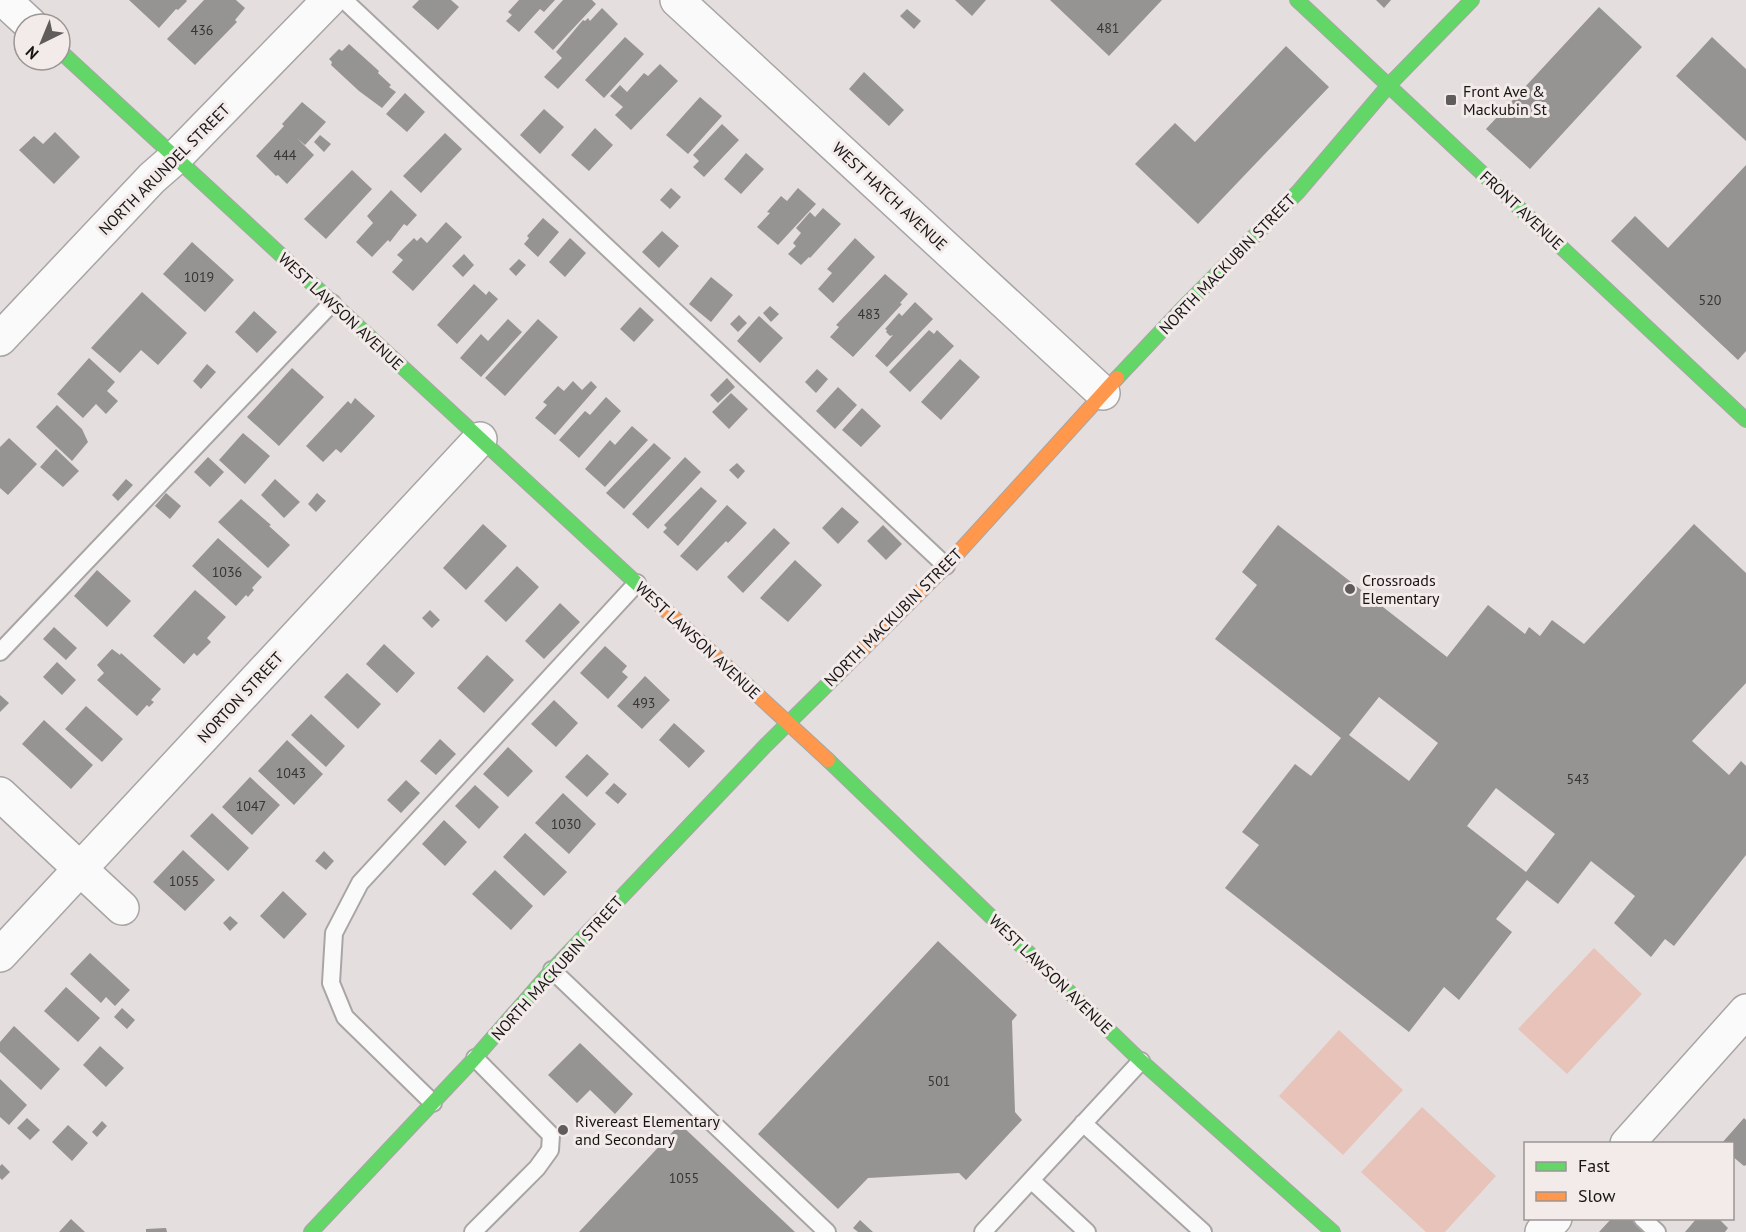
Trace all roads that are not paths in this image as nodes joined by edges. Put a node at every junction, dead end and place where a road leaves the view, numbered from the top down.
1 (4, 0) edge
2 (329, 0) edge
3 (344, 0) edge
4 (677, 0) edge
5 (1297, 0) edge
6 (1472, 0) edge
7 (17, 12) edge
8 (72, 62) edge
9 (1389, 85) junction
10 (176, 157) junction
11 (332, 303) junction
12 (0, 339) edge
13 (1103, 393) junction
14 (1746, 420) edge
15 (480, 439) junction
16 (946, 566) junction
17 (637, 582) junction
18 (0, 652) edge
19 (788, 723) junction
20 (0, 794) edge
21 (80, 869) junction
22 (122, 908) dead end
23 (0, 955) edge
24 (552, 970) junction
25 (1746, 1011) edge
26 (475, 1058) junction
27 (1141, 1061) junction
28 (433, 1103) junction
29 (1083, 1123) junction
30 (1628, 1142) edge
31 (1031, 1180) junction
32 (1553, 1220) edge
33 (1644, 1220) edge
34 (311, 1232) edge
35 (473, 1232) edge
36 (827, 1232) edge
37 (983, 1232) edge
38 (1087, 1232) edge
39 (1203, 1232) edge
40 (1333, 1232) edge
41 (1542, 1232) edge
42 (1657, 1232) edge

1 - 7 street
2 - 10 street, NORTH ARUNDEL STREET
3 - 16 lane
4 - 13 street, WEST HATCH AVENUE
5 - 9 street, FRONT AVENUE
6 - 9 street, NORTH MACKUBIN STREET
8 - 10 street, WEST LAWSON AVENUE
9 - 13 street, NORTH MACKUBIN STREET
9 - 14 street, FRONT AVENUE
10 - 11 street, WEST LAWSON AVENUE
10 - 12 street, NORTH ARUNDEL STREET
11 - 15 street, WEST LAWSON AVENUE
11 - 18 lane
13 - 16 street, NORTH MACKUBIN STREET
15 - 17 street, WEST LAWSON AVENUE
15 - 21 street, NORTON STREET
16 - 19 street, NORTH MACKUBIN STREET
17 - 19 street, WEST LAWSON AVENUE
17 - 28 lane
19 - 24 street, NORTH MACKUBIN STREET
19 - 27 street, WEST LAWSON AVENUE
20 - 21 street
21 - 22 street
21 - 23 street, NORTON STREET
24 - 26 street, NORTH MACKUBIN STREET
24 - 36 lane
25 - 30 street
26 - 28 street, NORTH MACKUBIN STREET
26 - 35 lane
27 - 29 lane
27 - 40 street, WEST LAWSON AVENUE
28 - 34 street, NORTH MACKUBIN STREET
29 - 31 lane
29 - 39 lane
31 - 37 lane
31 - 38 lane
32 - 41 street
33 - 42 lane

